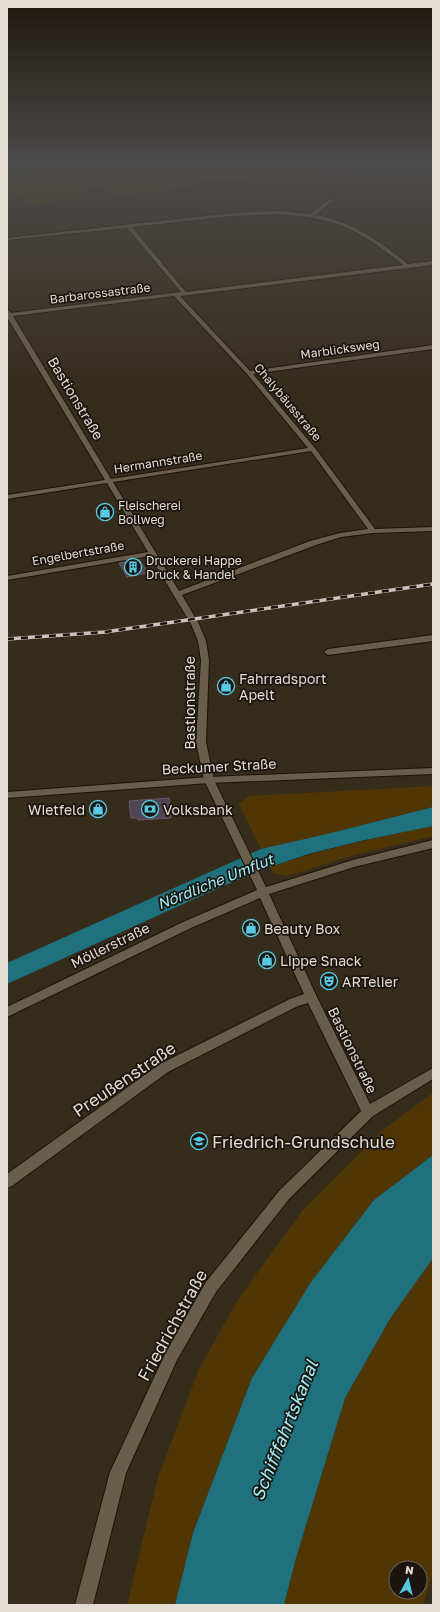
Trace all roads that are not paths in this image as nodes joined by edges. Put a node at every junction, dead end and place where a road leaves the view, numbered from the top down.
1 (139, 239) edge
2 (372, 239) edge
3 (433, 263) edge
4 (407, 266) junction
5 (185, 294) junction
6 (176, 295) junction
7 (8, 314) edge
8 (433, 347) edge
9 (249, 373) junction
10 (313, 449) junction
11 (108, 481) junction
12 (7, 497) edge
13 (433, 529) edge
14 (373, 531) junction
15 (153, 553) junction
16 (7, 578) edge
17 (178, 594) junction
18 (433, 638) edge
19 (328, 652) dead end
20 (433, 771) edge
21 (209, 780) junction
22 (7, 795) edge
23 (433, 844) edge
24 (263, 892) junction
25 (311, 997) junction
26 (7, 1012) edge
27 (433, 1073) edge
28 (368, 1112) junction
29 (7, 1182) edge
30 (84, 1605) edge

1 - 5 street
2 - 4 street
3 - 4 street, Barbarossastraße
4 - 5 street, Barbarossastraße
5 - 6 street, Barbarossastraße
6 - 7 street, Barbarossastraße
6 - 9 street, Chalybäusstraße
7 - 11 street, Bastionstraße
8 - 9 street, Marblicksweg
9 - 10 street, Chalybäusstraße
10 - 11 street, Hermannstraße
10 - 14 street, Chalybäusstraße
11 - 12 street, Hermannstraße
11 - 15 street, Bastionstraße
13 - 14 street
14 - 17 street
15 - 16 street, Engelbertstraße
15 - 17 street, Bastionstraße
17 - 21 street, Bastionstraße
18 - 19 street
20 - 21 street, Beckumer Straße
21 - 22 street, Beckumer Straße
21 - 24 street, Bastionstraße
23 - 24 street, Möllerstraße
24 - 25 street, Bastionstraße
24 - 26 street, Möllerstraße
25 - 28 street, Bastionstraße
25 - 29 street, Preußenstraße
27 - 28 street, Friedrichstraße
28 - 30 street, Friedrichstraße

